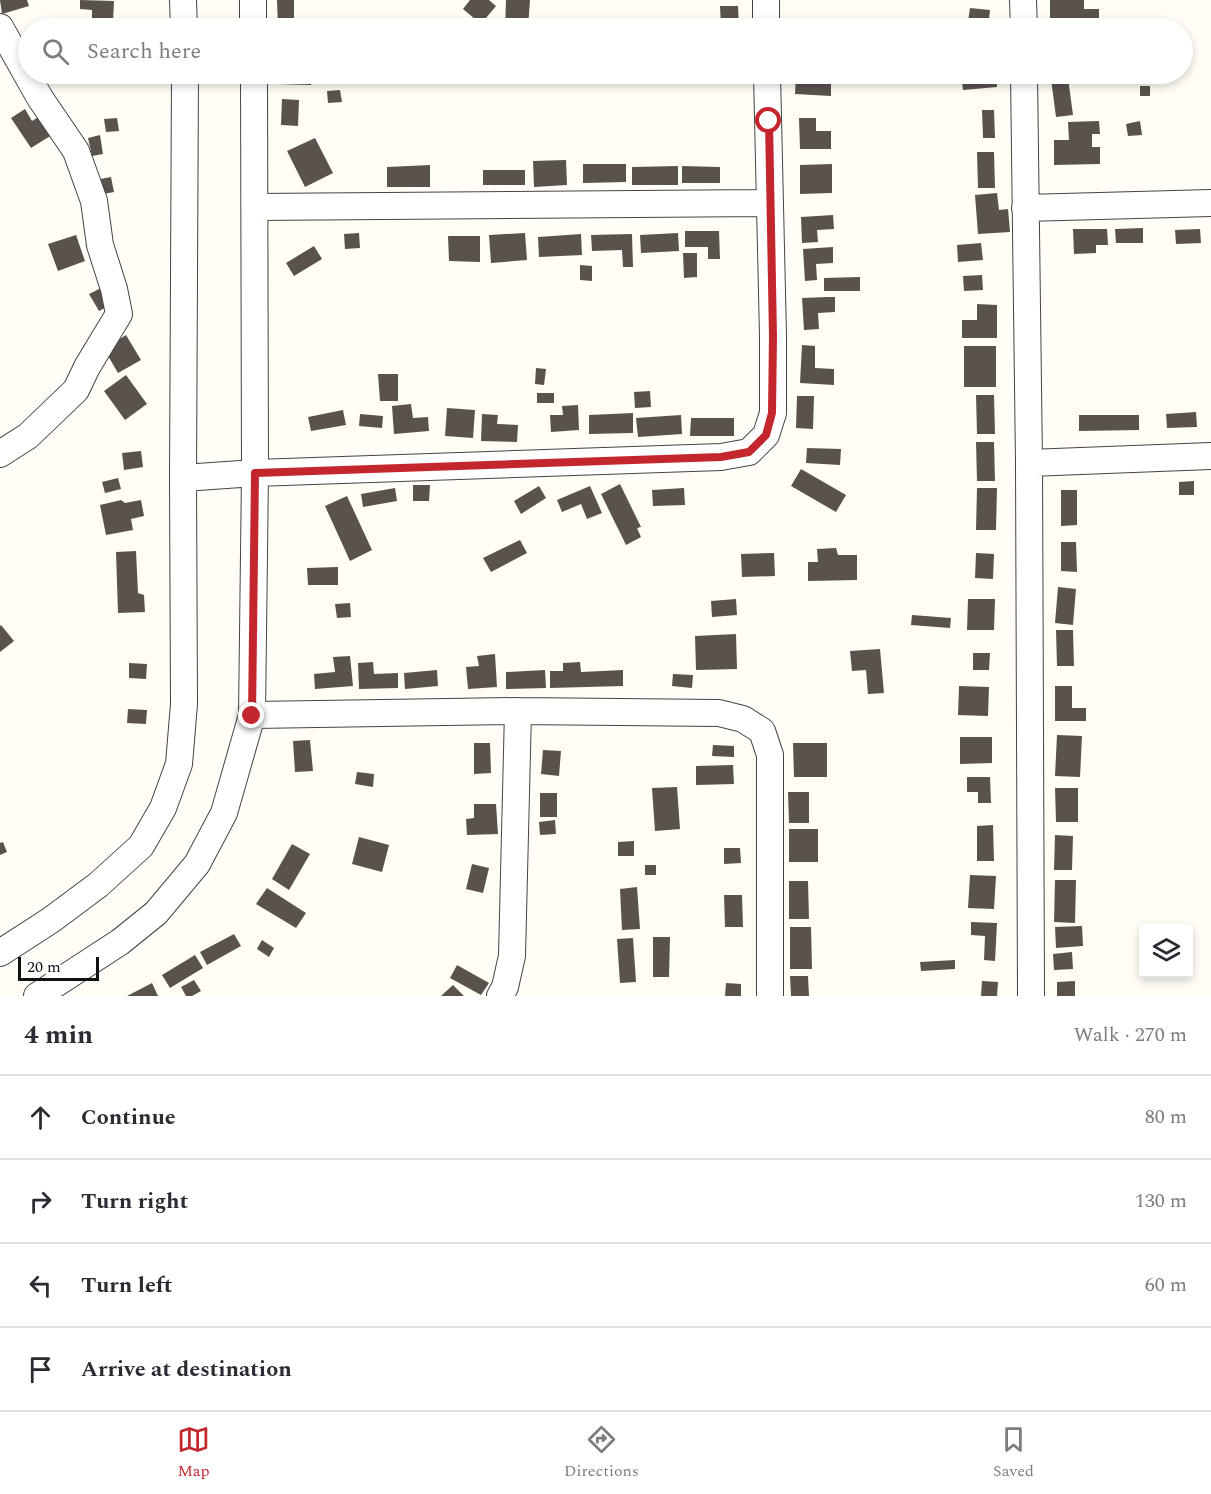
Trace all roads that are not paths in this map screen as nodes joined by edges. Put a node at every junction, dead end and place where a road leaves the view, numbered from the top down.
1 (183, 0) edge
2 (253, 0) edge
3 (766, 0) edge
4 (1023, 0) edge
5 (184, 18) edge
6 (254, 18) edge
7 (766, 18) edge
8 (1024, 18) edge
9 (0, 27) edge
10 (18, 59) edge
11 (32, 84) edge
12 (184, 84) edge
13 (254, 84) edge
14 (767, 84) edge
15 (1024, 84) edge
16 (769, 203) junction
17 (1211, 203) edge
18 (256, 207) junction
19 (1025, 208) junction
20 (0, 454) edge
21 (1211, 456) edge
22 (1029, 464) junction
23 (255, 473) junction
24 (183, 478) junction
25 (518, 711) junction
26 (252, 716) junction
27 (0, 952) edge
28 (37, 996) edge
29 (500, 996) edge
30 (770, 996) edge
31 (1031, 996) edge

1 - 5 street
2 - 6 street
3 - 7 street
4 - 8 street
9 - 10 street
11 - 20 street
12 - 24 street
13 - 18 street
14 - 16 street
15 - 19 street
16 - 18 street
16 - 23 street
17 - 19 street
18 - 23 street
19 - 22 street
21 - 22 street
22 - 31 street
23 - 24 street
23 - 26 street
24 - 27 street
25 - 26 street
25 - 29 street
25 - 30 street
26 - 28 street

